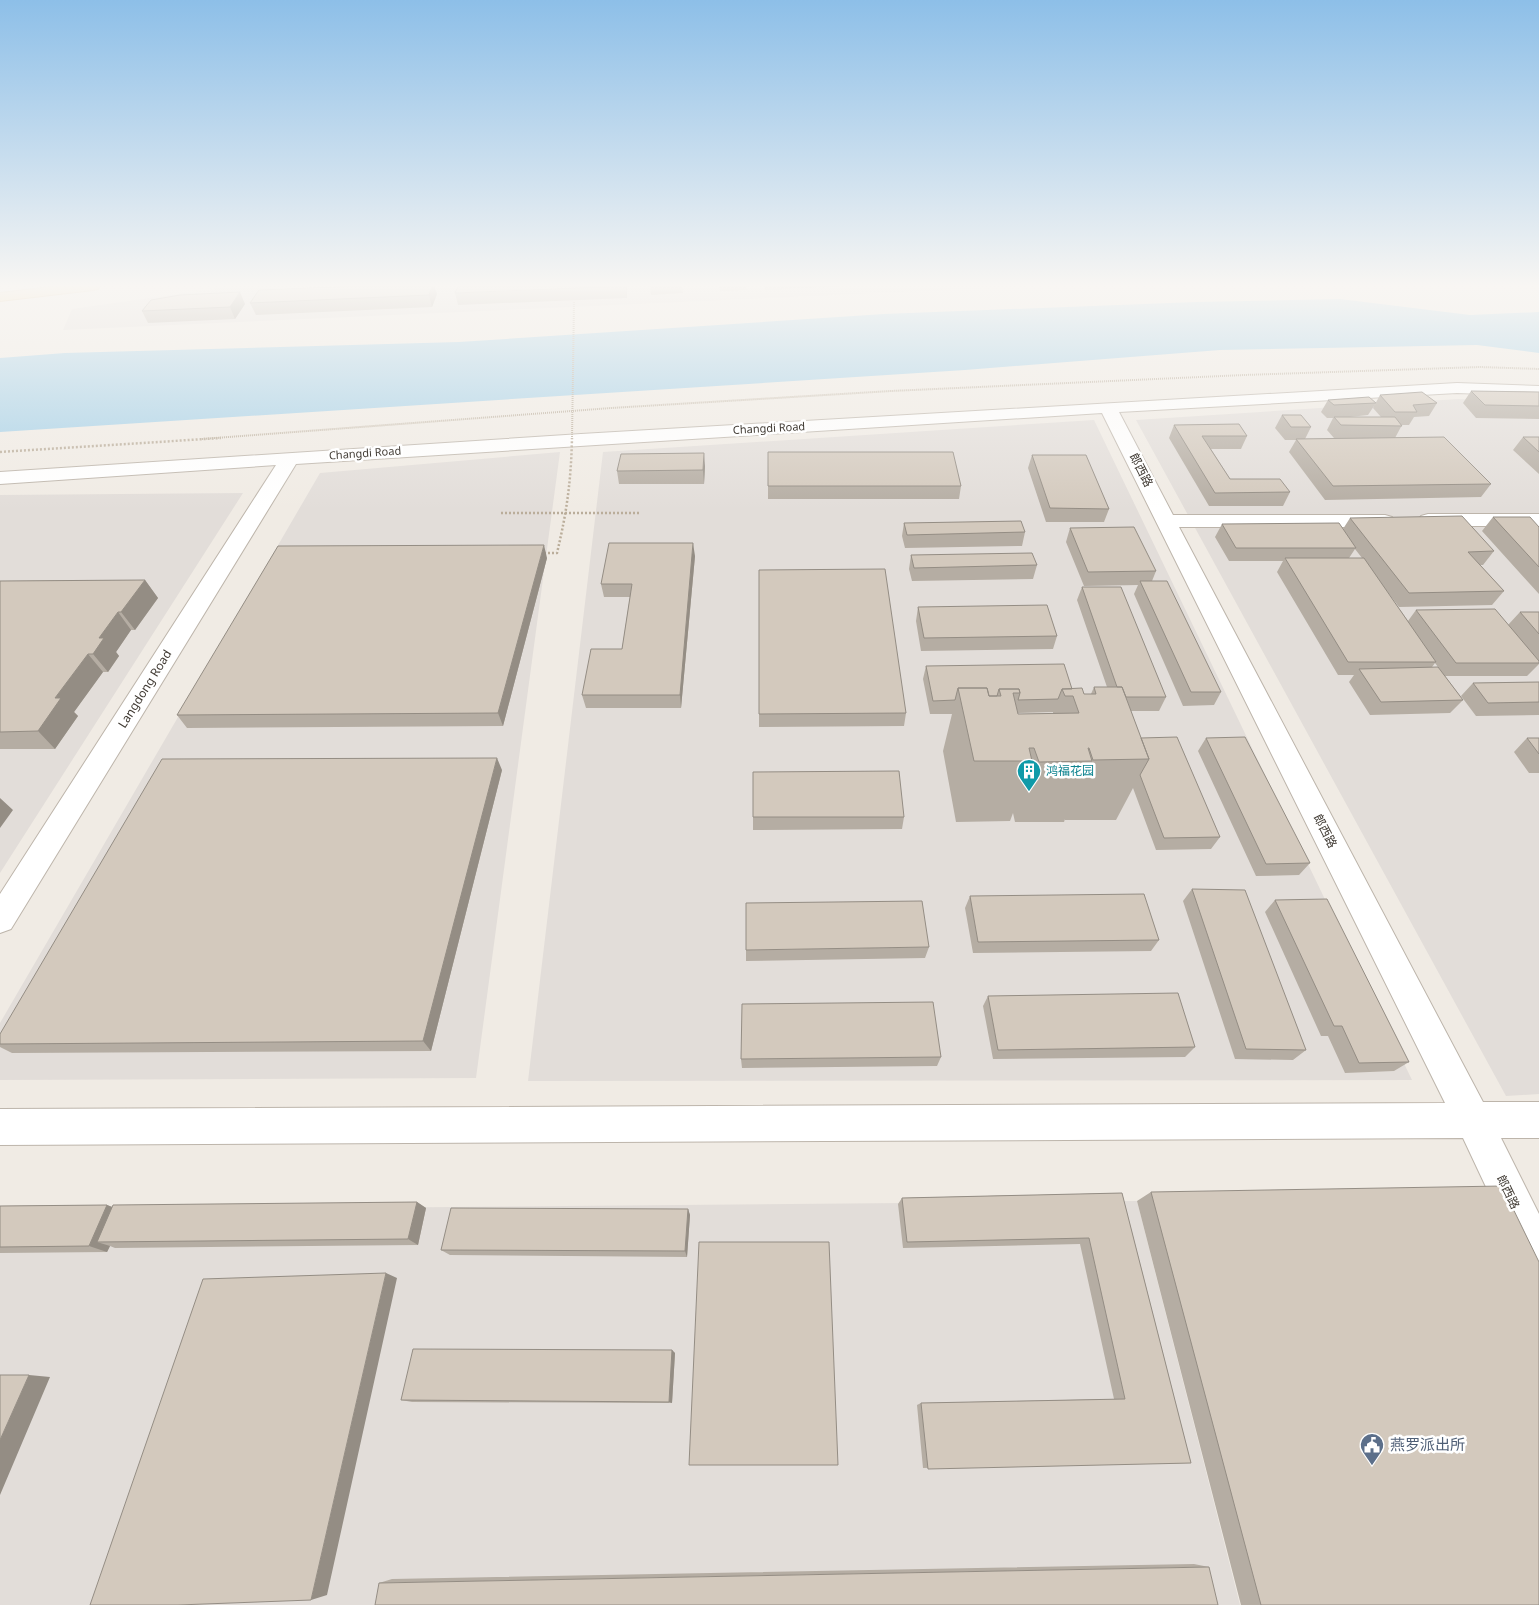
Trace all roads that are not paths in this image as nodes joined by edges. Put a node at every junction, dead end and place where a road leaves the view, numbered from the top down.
1 (1539, 391) edge
2 (1108, 408) junction
3 (290, 458) junction
4 (21, 475) junction
5 (0, 478) edge
6 (0, 496) edge
7 (1539, 520) edge
8 (1166, 521) junction
9 (0, 920) edge
10 (1473, 1120) junction
11 (1539, 1120) edge
12 (0, 1127) edge
13 (1539, 1256) edge

1 - 2 street, Changdi Road
2 - 3 street, Changdi Road
2 - 8 street, 郎西路
3 - 4 street, Changdi Road
3 - 9 street, Langdong Road
4 - 5 street, Changdi Road
4 - 6 street
7 - 8 street
8 - 10 street, 郎西路
10 - 11 street
10 - 12 street
10 - 13 street, 郎西路

